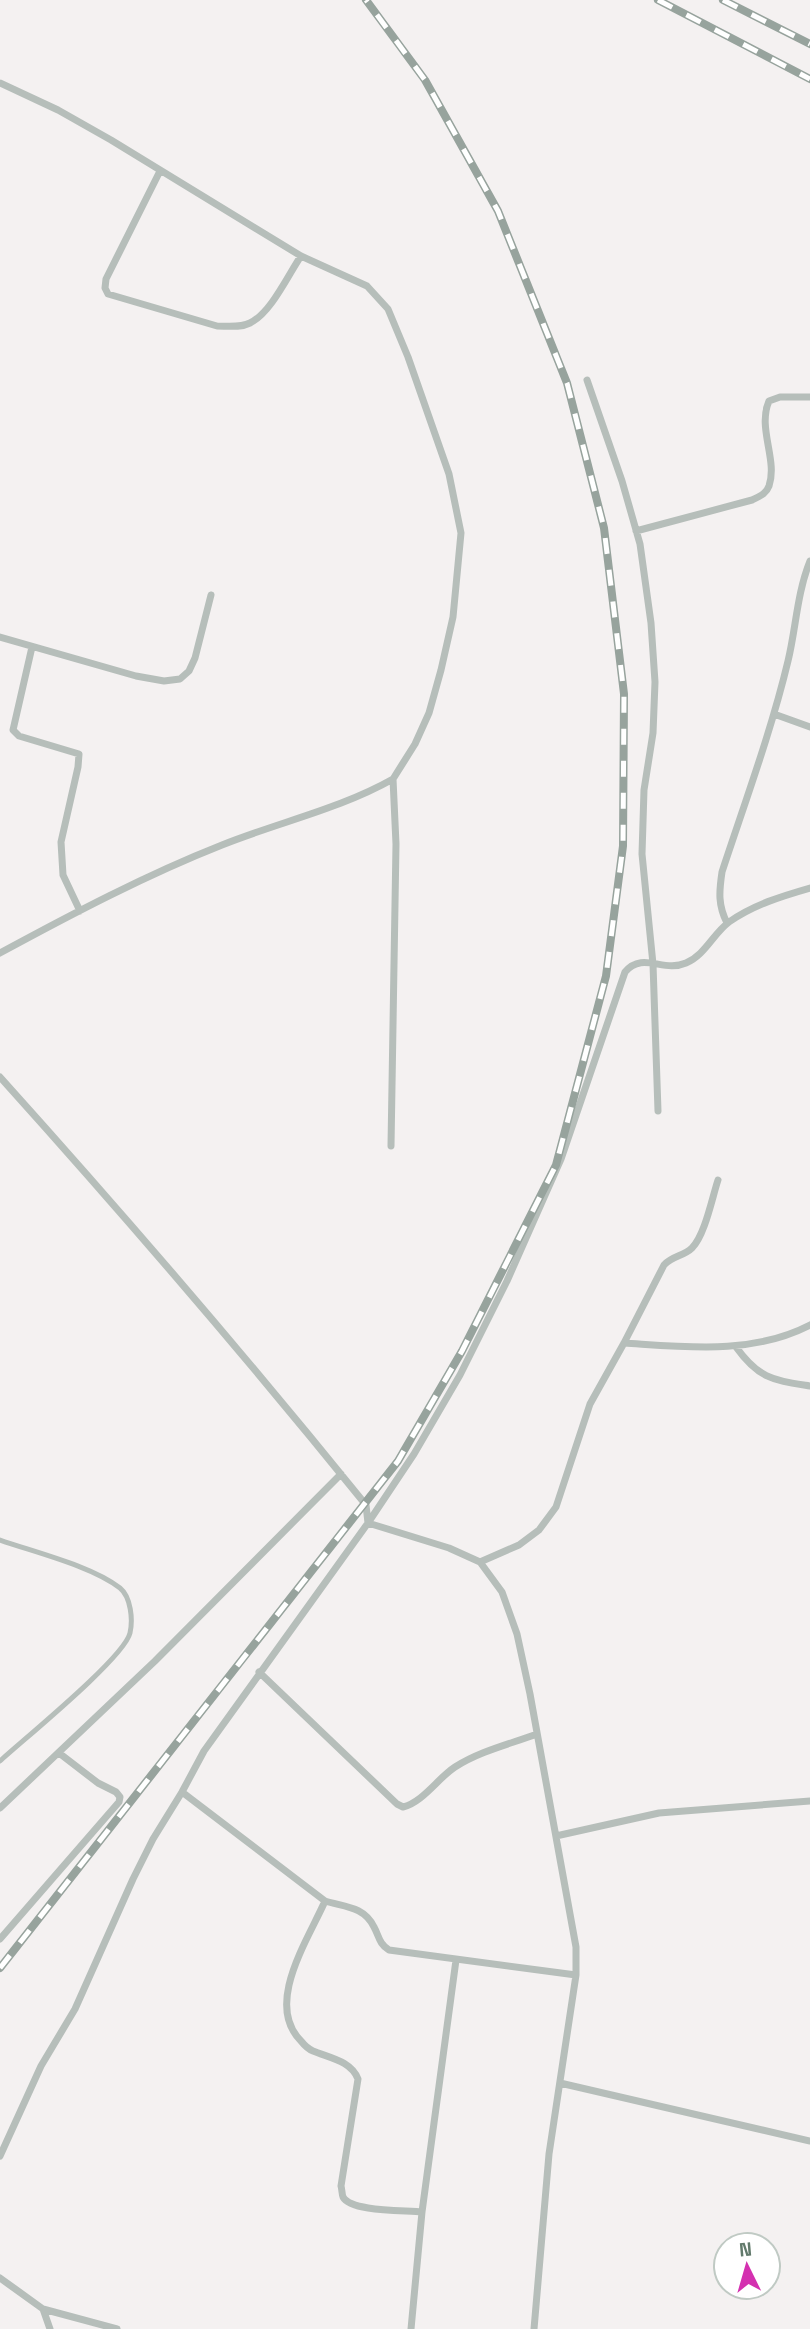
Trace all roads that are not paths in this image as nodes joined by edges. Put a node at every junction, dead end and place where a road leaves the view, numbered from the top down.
1 (0, 83) edge
2 (160, 171) junction
3 (301, 256) junction
4 (587, 380) dead end
5 (810, 397) edge
6 (636, 531) junction
7 (810, 561) edge
8 (211, 595) dead end
9 (0, 637) edge
10 (32, 647) junction
11 (774, 714) junction
12 (810, 727) edge
13 (393, 779) junction
14 (810, 888) edge
15 (80, 911) junction
16 (727, 923) junction
17 (0, 953) edge
18 (653, 964) junction
19 (0, 1077) edge
20 (658, 1111) dead end
21 (391, 1146) dead end
22 (718, 1180) dead end
23 (810, 1325) edge
24 (624, 1343) junction
25 (736, 1347) junction
26 (810, 1386) edge
27 (341, 1474) junction
28 (368, 1523) junction
29 (0, 1540) edge
30 (480, 1562) junction
31 (259, 1672) junction
32 (537, 1734) junction
33 (59, 1753) junction
34 (0, 1761) edge
35 (182, 1792) junction
36 (810, 1801) edge
37 (0, 1808) edge
38 (556, 1836) junction
39 (325, 1901) junction
40 (0, 1939) edge
41 (456, 1960) junction
42 (576, 1975) junction
43 (560, 2083) junction
44 (810, 2141) edge
45 (0, 2156) edge
46 (422, 2211) junction
47 (0, 2278) edge
48 (43, 2309) junction
49 (50, 2329) edge
50 (117, 2329) edge
51 (411, 2329) edge
52 (534, 2329) edge

1 - 2 street
2 - 3 street
2 - 3 street
3 - 13 street
4 - 6 street
5 - 6 street
6 - 18 street
7 - 11 street
8 - 10 street
9 - 10 street
10 - 15 street
11 - 12 street
11 - 16 street
13 - 15 street
13 - 21 street
14 - 16 street
15 - 17 street
16 - 18 street
18 - 20 street
18 - 28 street
19 - 27 street
22 - 24 street
23 - 25 street
24 - 25 street
24 - 30 street
25 - 26 street
27 - 28 street
27 - 33 street
28 - 30 street
28 - 31 street
29 - 34 lane
30 - 32 street
31 - 32 street
31 - 35 street
32 - 38 street
33 - 37 street
33 - 40 street
35 - 39 street
35 - 45 street
36 - 38 street
38 - 42 street
39 - 41 street
39 - 46 street
41 - 42 street
41 - 46 street
42 - 43 street
43 - 44 street
43 - 52 street
46 - 51 street
47 - 48 street
48 - 49 street
48 - 50 street

